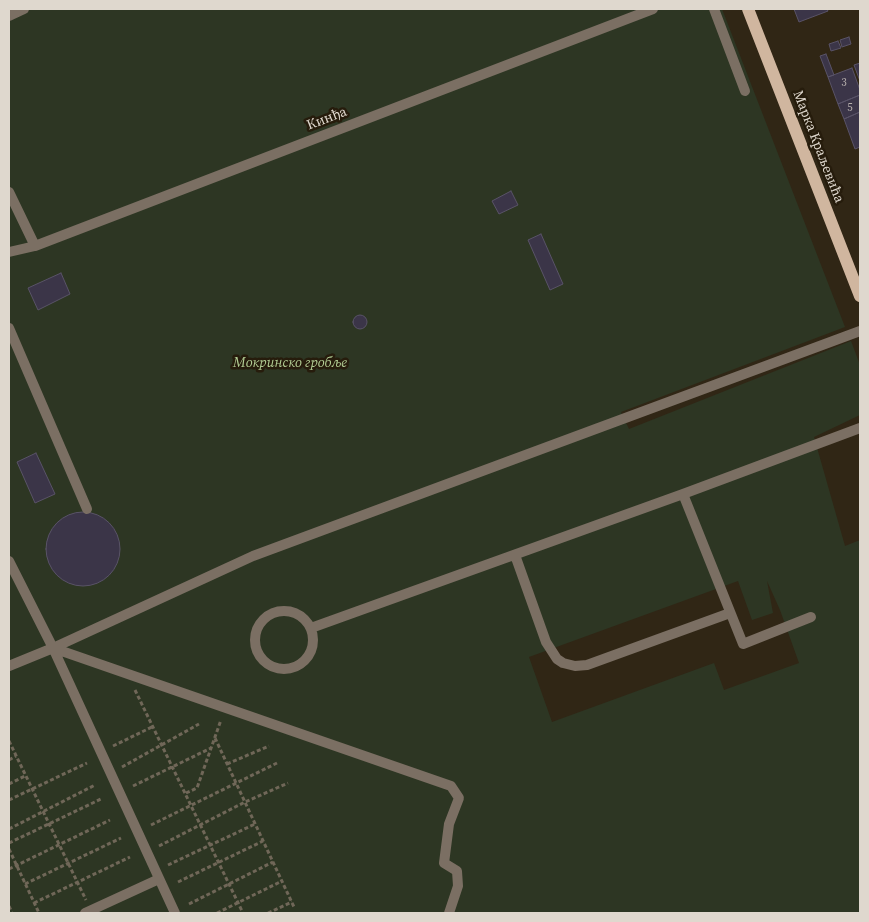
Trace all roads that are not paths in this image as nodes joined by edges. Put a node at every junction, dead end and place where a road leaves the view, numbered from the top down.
1 (24, 9) edge
2 (653, 9) edge
3 (714, 9) edge
4 (748, 9) edge
5 (9, 16) edge
6 (745, 92) dead end
7 (9, 192) edge
8 (35, 246) junction
9 (9, 252) edge
10 (860, 296) edge
11 (9, 328) edge
12 (860, 331) edge
13 (860, 428) edge
14 (683, 494) junction
15 (87, 509) dead end
16 (515, 554) junction
17 (9, 561) edge
18 (730, 613) junction
19 (811, 617) dead end
20 (311, 628) junction
21 (53, 648) junction
22 (9, 666) edge
23 (159, 879) junction
24 (88, 912) edge
25 (175, 913) edge
26 (449, 913) edge

1 - 5 lane
2 - 8 lane, Кинђа
3 - 6 lane
4 - 10 main road, Марка Краљевића
7 - 8 lane
8 - 9 lane, Кинђа
11 - 15 lane
12 - 21 lane
13 - 14 lane
14 - 16 lane
14 - 18 lane
16 - 18 lane
16 - 20 lane
17 - 21 lane
18 - 19 lane
20 - 20 lane
21 - 22 lane
21 - 23 lane
21 - 26 lane
23 - 24 lane
23 - 25 lane

